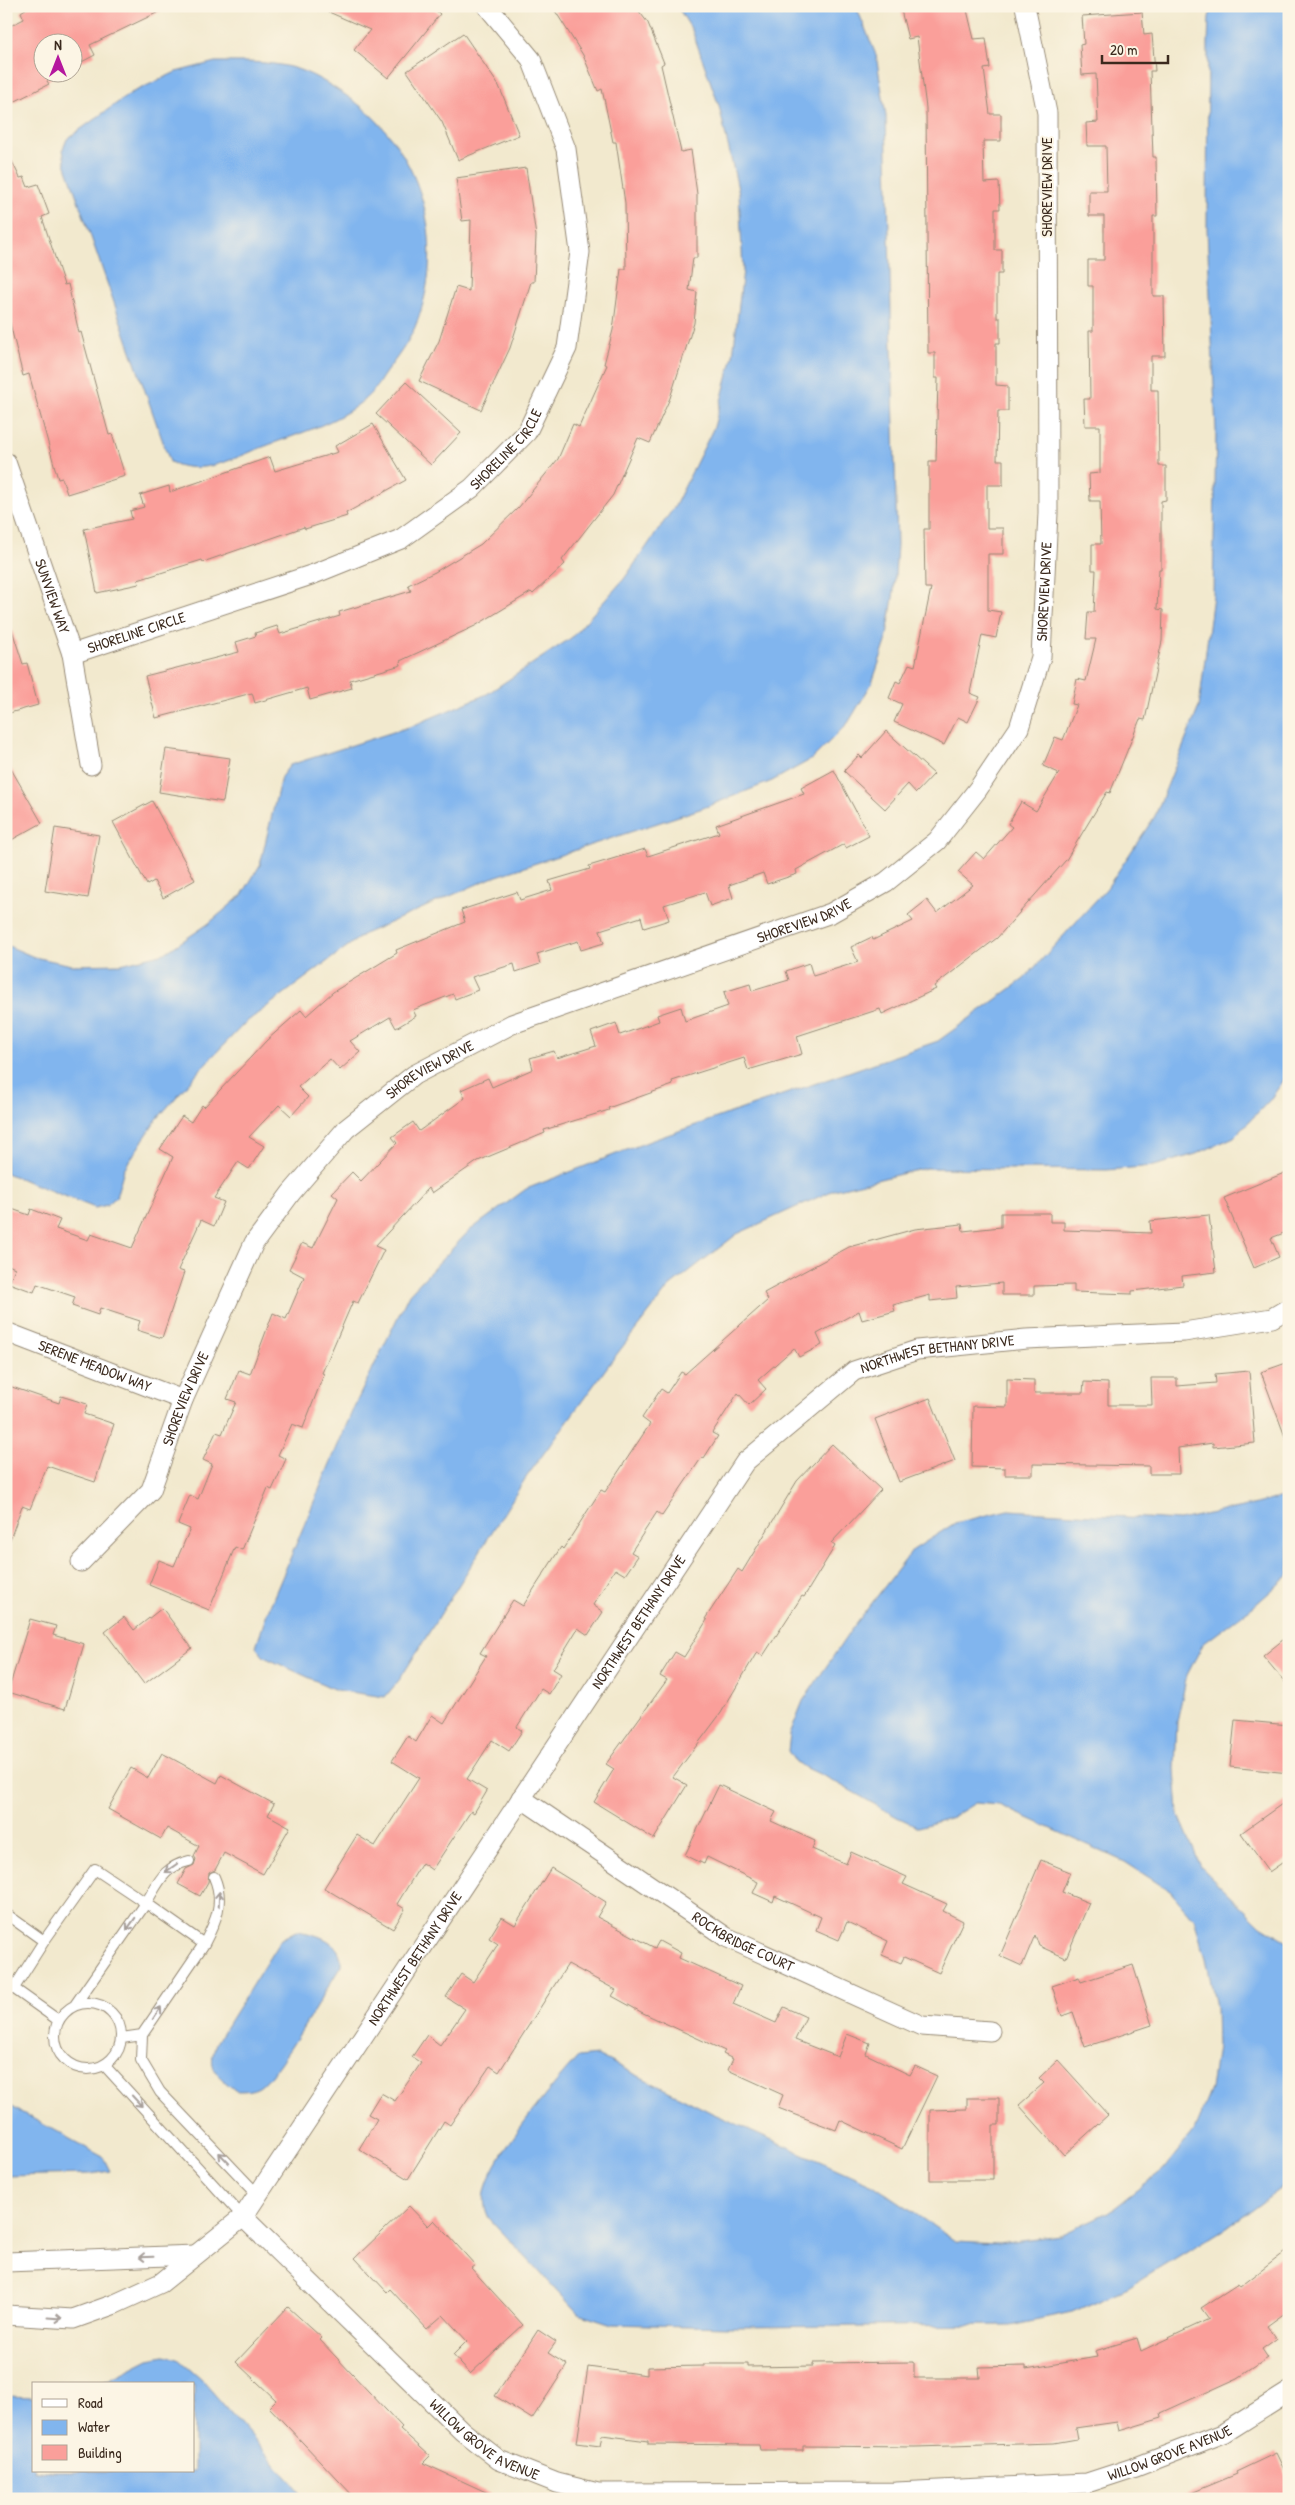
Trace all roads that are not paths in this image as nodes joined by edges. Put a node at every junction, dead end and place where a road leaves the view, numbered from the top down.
1 (487, 6) edge
2 (1025, 6) edge
3 (6, 462) edge
4 (72, 654) junction
5 (91, 765) dead end
6 (1289, 1308) edge
7 (6, 1332) edge
8 (183, 1400) junction
9 (81, 1562) dead end
10 (521, 1798) junction
11 (189, 1861) dead end
12 (214, 1877) dead end
13 (146, 1903) junction
14 (6, 1914) edge
15 (44, 1941) junction
16 (204, 1944) junction
17 (10, 1986) edge
18 (75, 2005) junction
19 (58, 2020) junction
20 (990, 2031) dead end
21 (142, 2035) junction
22 (122, 2038) junction
23 (104, 2065) junction
24 (257, 2194) junction
25 (243, 2217) junction
26 (195, 2255) junction
27 (6, 2262) edge
28 (6, 2315) edge
29 (1289, 2392) edge

1 - 4 street, SHORELINE CIRCLE
2 - 8 street, SHOREVIEW DRIVE
3 - 4 street, SUNVIEW WAY
4 - 5 street, SUNVIEW WAY
6 - 10 street, NORTHWEST BETHANY DRIVE
7 - 8 street, SERENE MEADOW WAY
8 - 9 street, SHOREVIEW DRIVE
10 - 20 street, ROCKBRIDGE COURT
10 - 24 street, NORTHWEST BETHANY DRIVE
11 -> 13 lane
16 -> 12 lane
13 - 15 lane
13 - 16 lane
13 -> 18 lane
14 - 15 lane
15 - 17 lane
21 -> 16 lane
17 - 19 lane
18 - 19 lane
18 - 22 lane
19 - 23 lane
21 - 22 lane
24 -> 21 lane
22 - 23 lane
23 -> 25 lane
24 - 25 street, NORTHWEST BETHANY DRIVE
25 - 26 street, NORTHWEST BETHANY DRIVE
25 - 29 street, WILLOW GROVE AVENUE
26 -> 27 street
28 -> 26 street, NORTHWEST BETHANY DRIVE

